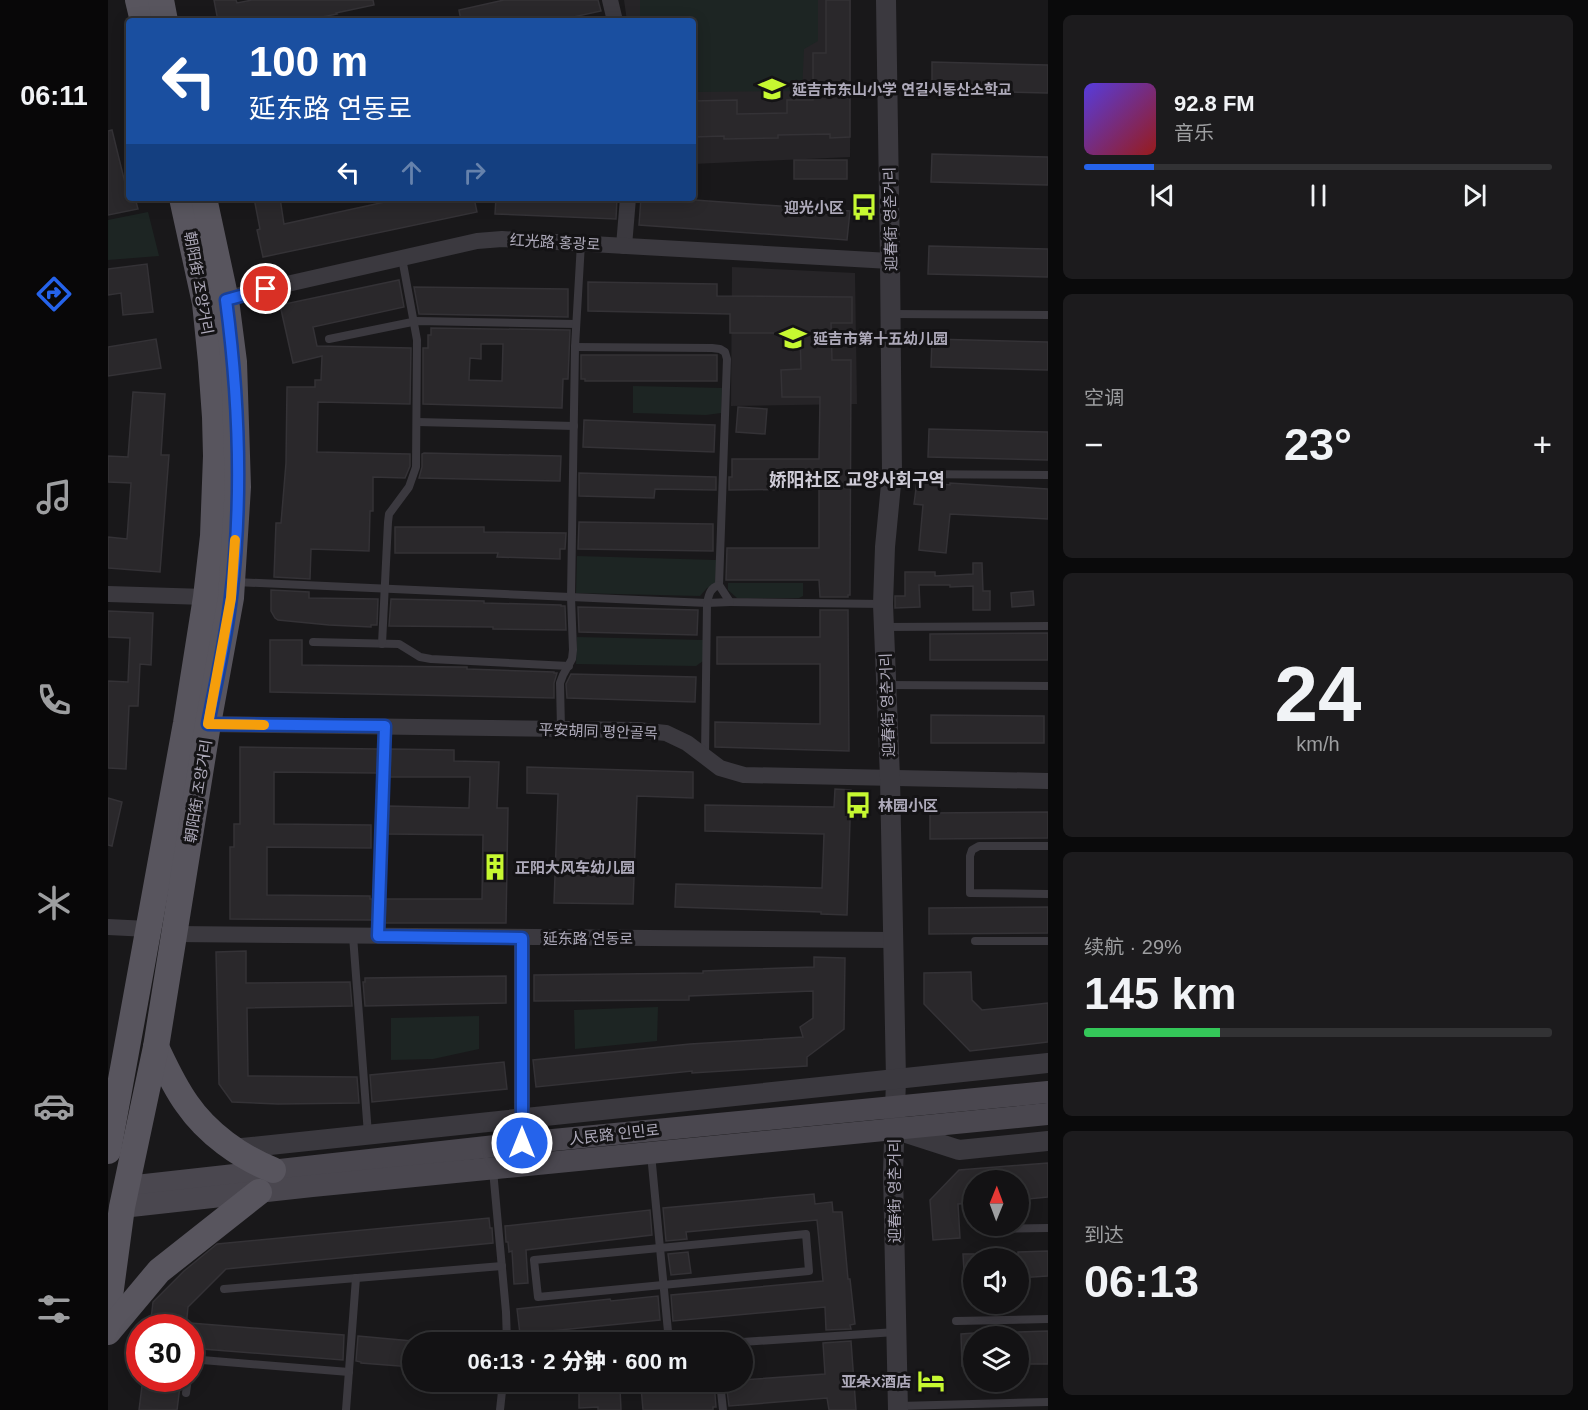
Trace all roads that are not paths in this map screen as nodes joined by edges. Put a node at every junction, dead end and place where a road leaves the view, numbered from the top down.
1 (138, 0) edge
2 (160, 0) edge
3 (610, 0) edge
4 (886, 0) edge
5 (142, 18) edge
6 (164, 18) edge
7 (614, 18) edge
8 (183, 201) edge
9 (205, 201) edge
10 (628, 201) edge
11 (581, 243) junction
12 (624, 246) junction
13 (402, 258) junction
14 (890, 261) junction
15 (226, 300) junction
16 (891, 314) junction
17 (1048, 315) edge
18 (413, 322) junction
19 (576, 324) junction
20 (329, 339) dead end
21 (575, 347) junction
22 (417, 423) junction
23 (574, 426) junction
24 (892, 474) junction
25 (1048, 475) edge
26 (232, 581) junction
27 (720, 585) junction
28 (384, 588) junction
29 (108, 594) edge
30 (206, 597) junction
31 (571, 597) junction
32 (730, 602) junction
33 (707, 603) junction
34 (883, 604) junction
35 (1048, 626) edge
36 (884, 627) junction
37 (313, 642) dead end
38 (382, 644) junction
39 (569, 666) junction
40 (886, 685) junction
41 (1048, 686) edge
42 (208, 724) junction
43 (385, 726) junction
44 (561, 729) junction
45 (705, 757) junction
46 (890, 778) junction
47 (1048, 781) edge
48 (1048, 846) edge
49 (1048, 894) edge
50 (108, 927) edge
51 (148, 929) junction
52 (175, 934) junction
53 (353, 936) junction
54 (378, 936) junction
55 (522, 938) junction
56 (893, 940) junction
57 (975, 940) dead end
58 (1048, 941) edge
59 (156, 1047) junction
60 (1048, 1063) edge
61 (116, 1067) edge
62 (896, 1079) junction
63 (1048, 1092) edge
64 (1048, 1114) edge
65 (522, 1118) junction
66 (894, 1118) junction
67 (368, 1134) junction
68 (1048, 1141) edge
69 (522, 1143) junction
70 (232, 1149) junction
71 (108, 1151) edge
72 (651, 1154) junction
73 (493, 1169) junction
74 (273, 1170) junction
75 (259, 1192) junction
76 (116, 1197) edge
77 (1029, 1228) edge
78 (1048, 1228) edge
79 (660, 1248) junction
80 (502, 1266) junction
81 (356, 1278) junction
82 (664, 1286) junction
83 (224, 1289) dead end
84 (108, 1311) edge
85 (1048, 1319) edge
86 (956, 1321) dead end
87 (108, 1332) edge
88 (507, 1332) edge
89 (666, 1332) edge
90 (896, 1332) junction
91 (753, 1341) edge
92 (204, 1360) edge
93 (349, 1372) junction
94 (502, 1392) edge
95 (721, 1392) edge
96 (1048, 1402) edge
97 (898, 1408) edge
98 (345, 1410) edge
99 (500, 1410) edge
100 (723, 1410) edge

1 - 5 main road
2 - 6 main road
3 - 7 street
4 - 14 street, 迎春街 영춘거리
8 - 30 main road, 朝阳街 조양거리
9 - 15 main road, 朝阳街 조양거리
10 - 12 street
11 - 12 street, 红光路 홍광로
11 - 13 street, 红光路 홍광로
11 - 19 lane
12 - 14 street, 红光路 홍광로
13 - 15 street, 红光路 홍광로
13 - 18 lane
14 - 16 street, 迎春街 영춘거리
15 - 26 main road, 朝阳街 조양거리
16 - 17 lane
16 - 24 street, 迎春街 영춘거리
18 - 19 lane
18 - 20 lane
18 - 22 lane
19 - 21 lane
21 - 23 lane
21 - 27 lane
22 - 23 lane
22 - 28 lane
23 - 31 lane
24 - 25 lane
24 - 34 street, 迎春街 영춘거리
26 - 28 lane
26 - 42 main road, 朝阳街 조양거리
27 - 32 lane
27 - 33 lane
28 - 31 lane
28 - 38 lane
29 - 30 street
30 - 51 main road, 朝阳街 조양거리
31 - 33 lane
31 - 39 lane
32 - 33 lane
32 - 34 lane
33 - 45 lane
34 - 36 street, 迎春街 영춘거리
35 - 36 lane
36 - 40 street, 迎春街 영춘거리
37 - 38 lane
38 - 39 lane
39 - 44 lane
40 - 41 lane
40 - 46 street, 迎春街 영춘거리
42 - 43 street, 平安胡同 평안골목
42 - 52 main road, 朝阳街 조양거리
43 - 44 street, 平安胡同 평안골목
43 - 54 lane
44 - 45 street, 平安胡同 평안골목
45 - 46 street, 平安胡同 평안골목
46 - 47 street, 平安胡同 평안골목
46 - 56 street, 迎春街 영춘거리
48 - 49 lane
50 - 51 street
51 - 61 main road, 朝阳街 조양거리
52 - 53 street, 延东路 연동로
52 - 59 main road, 朝阳街 조양거리
53 - 54 street, 延东路 연동로
53 - 67 lane
54 - 55 street, 延东路 연동로
55 - 56 street, 延东路 연동로
55 - 65 street
56 - 62 street, 迎春街 영춘거리
57 - 58 lane
59 - 70 main road
59 - 76 main road, 朝阳街 조양거리
60 - 62 street
61 - 71 main road, 朝阳街 조양거리
62 - 65 street
62 - 66 street, 迎春街 영춘거리
63 - 66 main road, 人民路 인민로
64 - 66 main road, 人民路 인민로
65 - 67 street
65 - 69 street
66 - 68 street
66 - 69 main road, 人民路 인민로
66 - 72 main road, 人民路 인민로
66 - 90 street, 迎春街 영춘거리
67 - 70 street
69 - 74 main road, 人民路 인민로
70 - 74 main road
72 - 73 main road, 人民路 인민로
72 - 79 lane
73 - 75 main road, 人民路 인민로
73 - 80 lane
74 - 76 main road, 人民路 인민로
75 - 76 main road, 人民路 인민로
75 - 87 main road
76 - 84 main road, 朝阳街 조양거리
77 - 78 lane
79 - 82 lane
79 - 82 lane
79 - 82 lane
80 - 81 lane
80 - 88 lane
81 - 83 lane
81 - 93 lane
82 - 89 lane
85 - 86 lane
90 - 91 lane
90 - 97 street, 迎春街 영춘거리
92 - 93 lane
93 - 98 lane
94 - 99 lane
95 - 100 lane
96 - 97 lane

